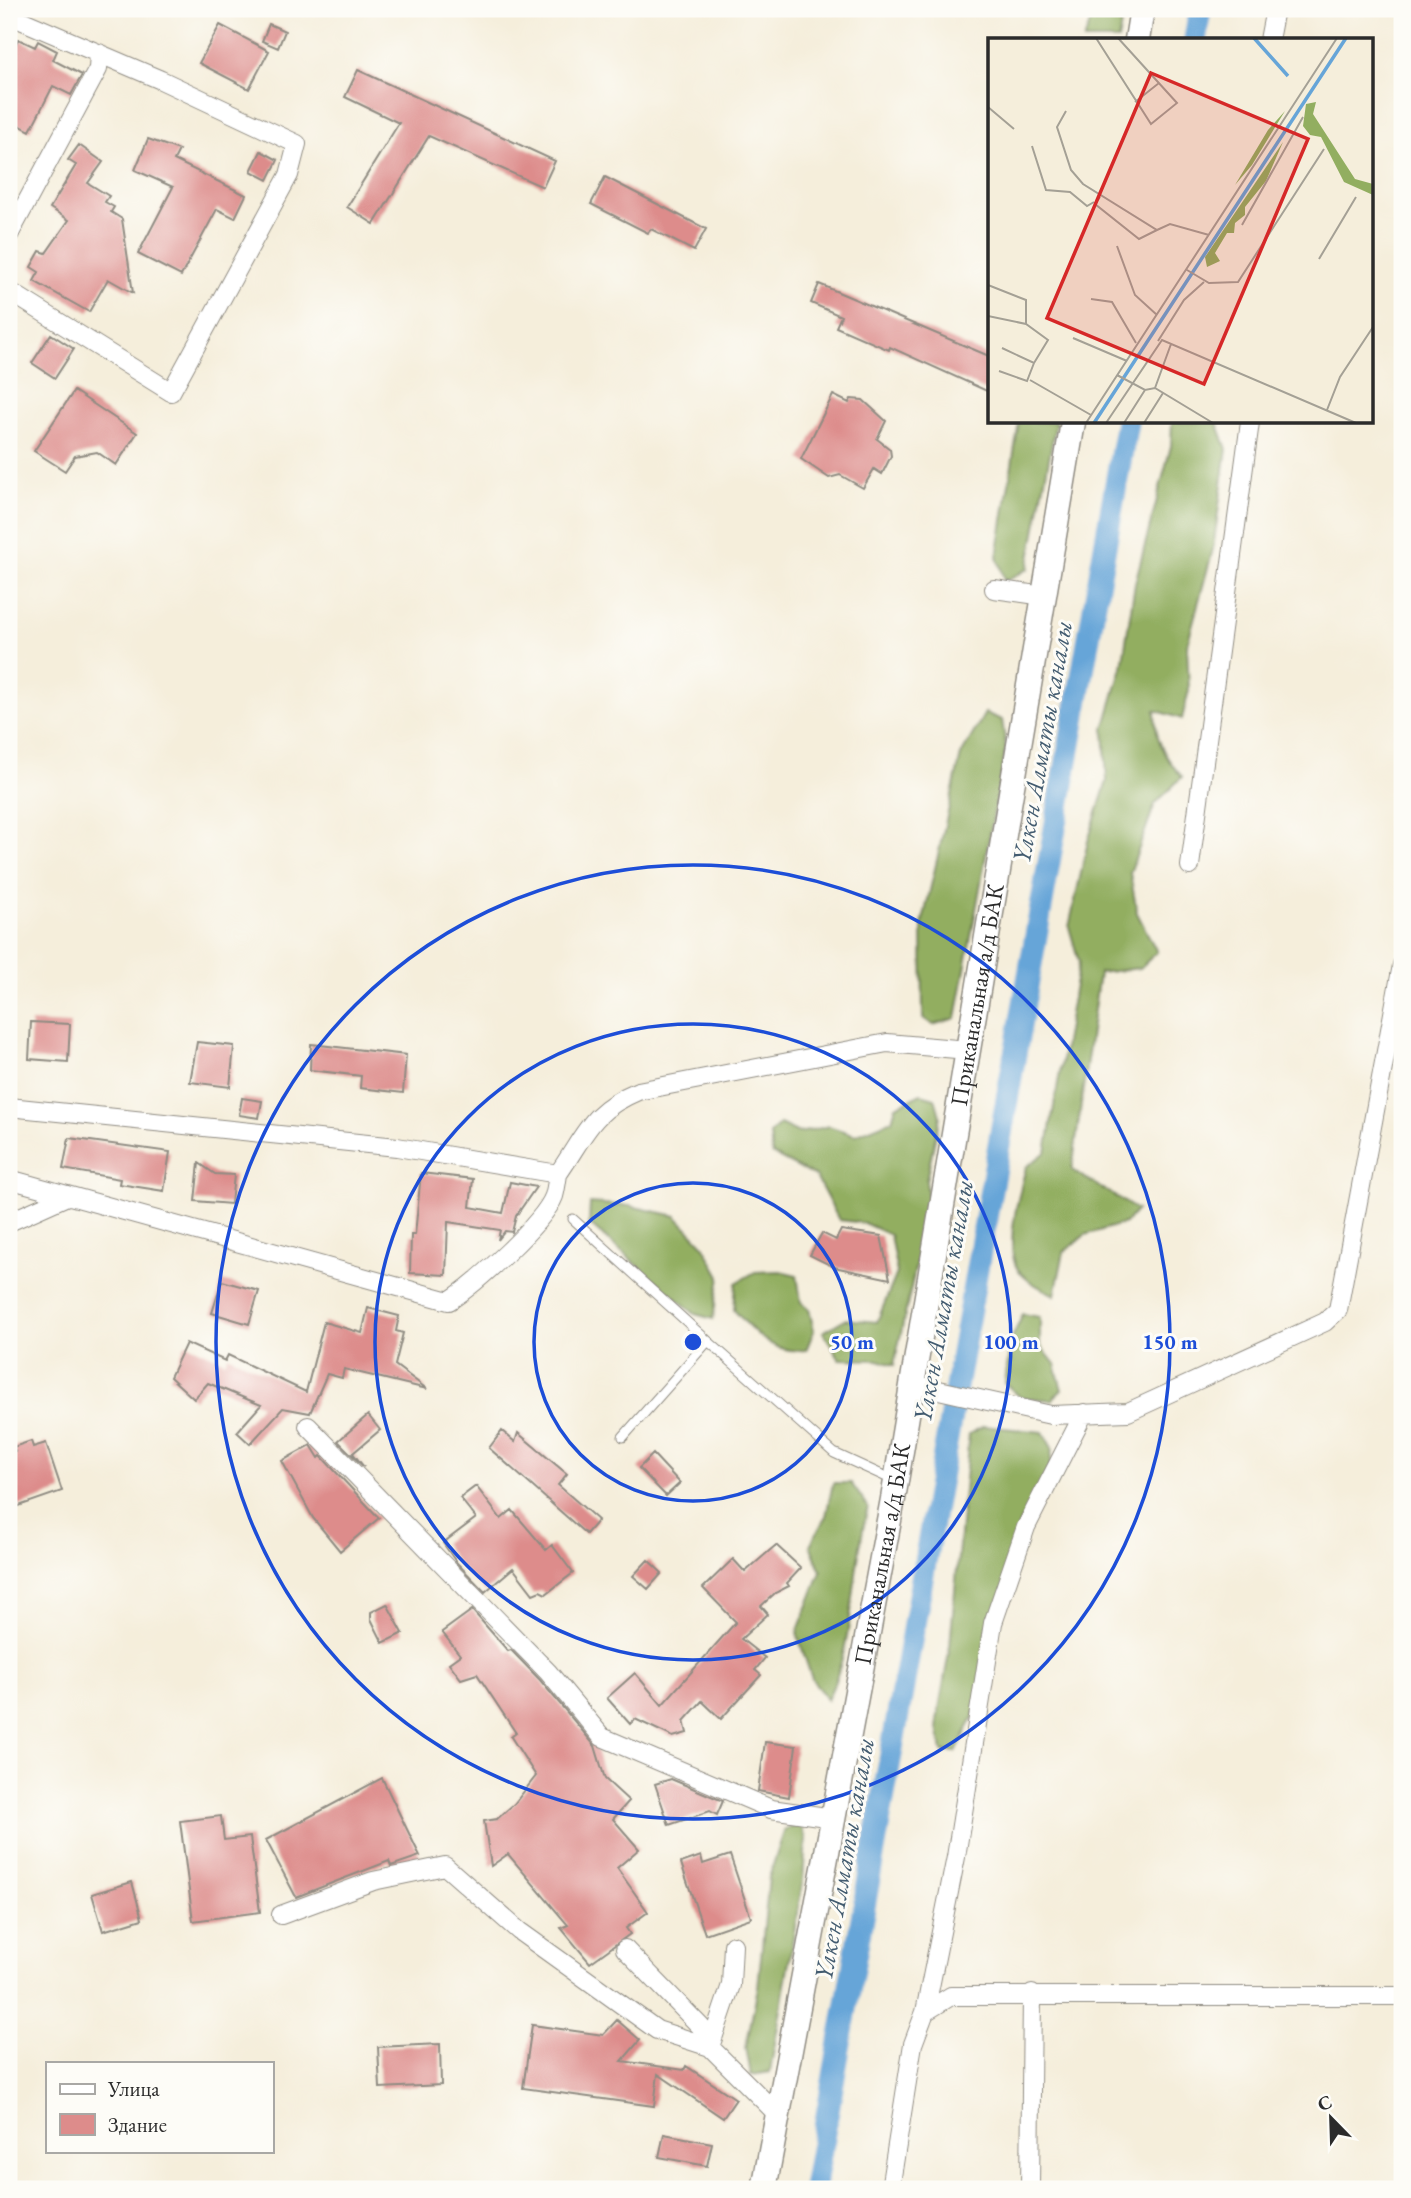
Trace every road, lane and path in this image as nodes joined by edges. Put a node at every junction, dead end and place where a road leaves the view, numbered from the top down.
1 (1142, 9) edge
2 (1275, 9) edge
3 (9, 15) edge
4 (1137, 38) edge
5 (1269, 38) edge
6 (99, 53) junction
7 (9, 235) edge
8 (9, 291) edge
9 (1073, 424) edge
10 (1250, 424) edge
11 (994, 589) dead end
12 (1044, 596) junction
13 (1190, 866) dead end
14 (1402, 965) edge
15 (968, 1050) junction
16 (10, 1110) edge
17 (558, 1174) junction
18 (9, 1179) edge
19 (67, 1196) junction
20 (573, 1219) dead end
21 (9, 1222) edge
22 (708, 1340) junction
23 (913, 1385) junction
24 (1084, 1413) junction
25 (308, 1426) dead end
26 (623, 1437) dead end
27 (896, 1482) junction
28 (833, 1818) junction
29 (281, 1914) dead end
30 (733, 1945) dead end
31 (625, 1949) dead end
32 (1032, 1994) junction
33 (1402, 1996) edge
34 (925, 2012) junction
35 (710, 2047) junction
36 (778, 2115) junction
37 (764, 2189) edge
38 (890, 2189) edge
39 (1030, 2189) edge

1 - 4 main road
2 - 5 street
3 - 6 street
6 - 7 street
6 - 8 street
9 - 12 main road, Приканальная а/д БАК
10 - 13 street
11 - 12 street
12 - 15 main road, Приканальная а/д БАК
14 - 24 street
15 - 17 street
15 - 23 main road, Приканальная а/д БАК
16 - 17 street
17 - 19 street
18 - 19 street
19 - 21 street
20 - 22 lane
22 - 26 lane
22 - 27 lane
23 - 24 street
23 - 27 main road, Приканальная а/д БАК
24 - 34 street
25 - 28 street
27 - 28 main road, Приканальная а/д БАК
28 - 36 main road, Приканальная а/д БАК
29 - 35 street
30 - 35 street
31 - 35 street
32 - 33 street
32 - 34 street
32 - 39 street
34 - 38 street
35 - 36 street
36 - 37 main road, Приканальная а/д БАК

